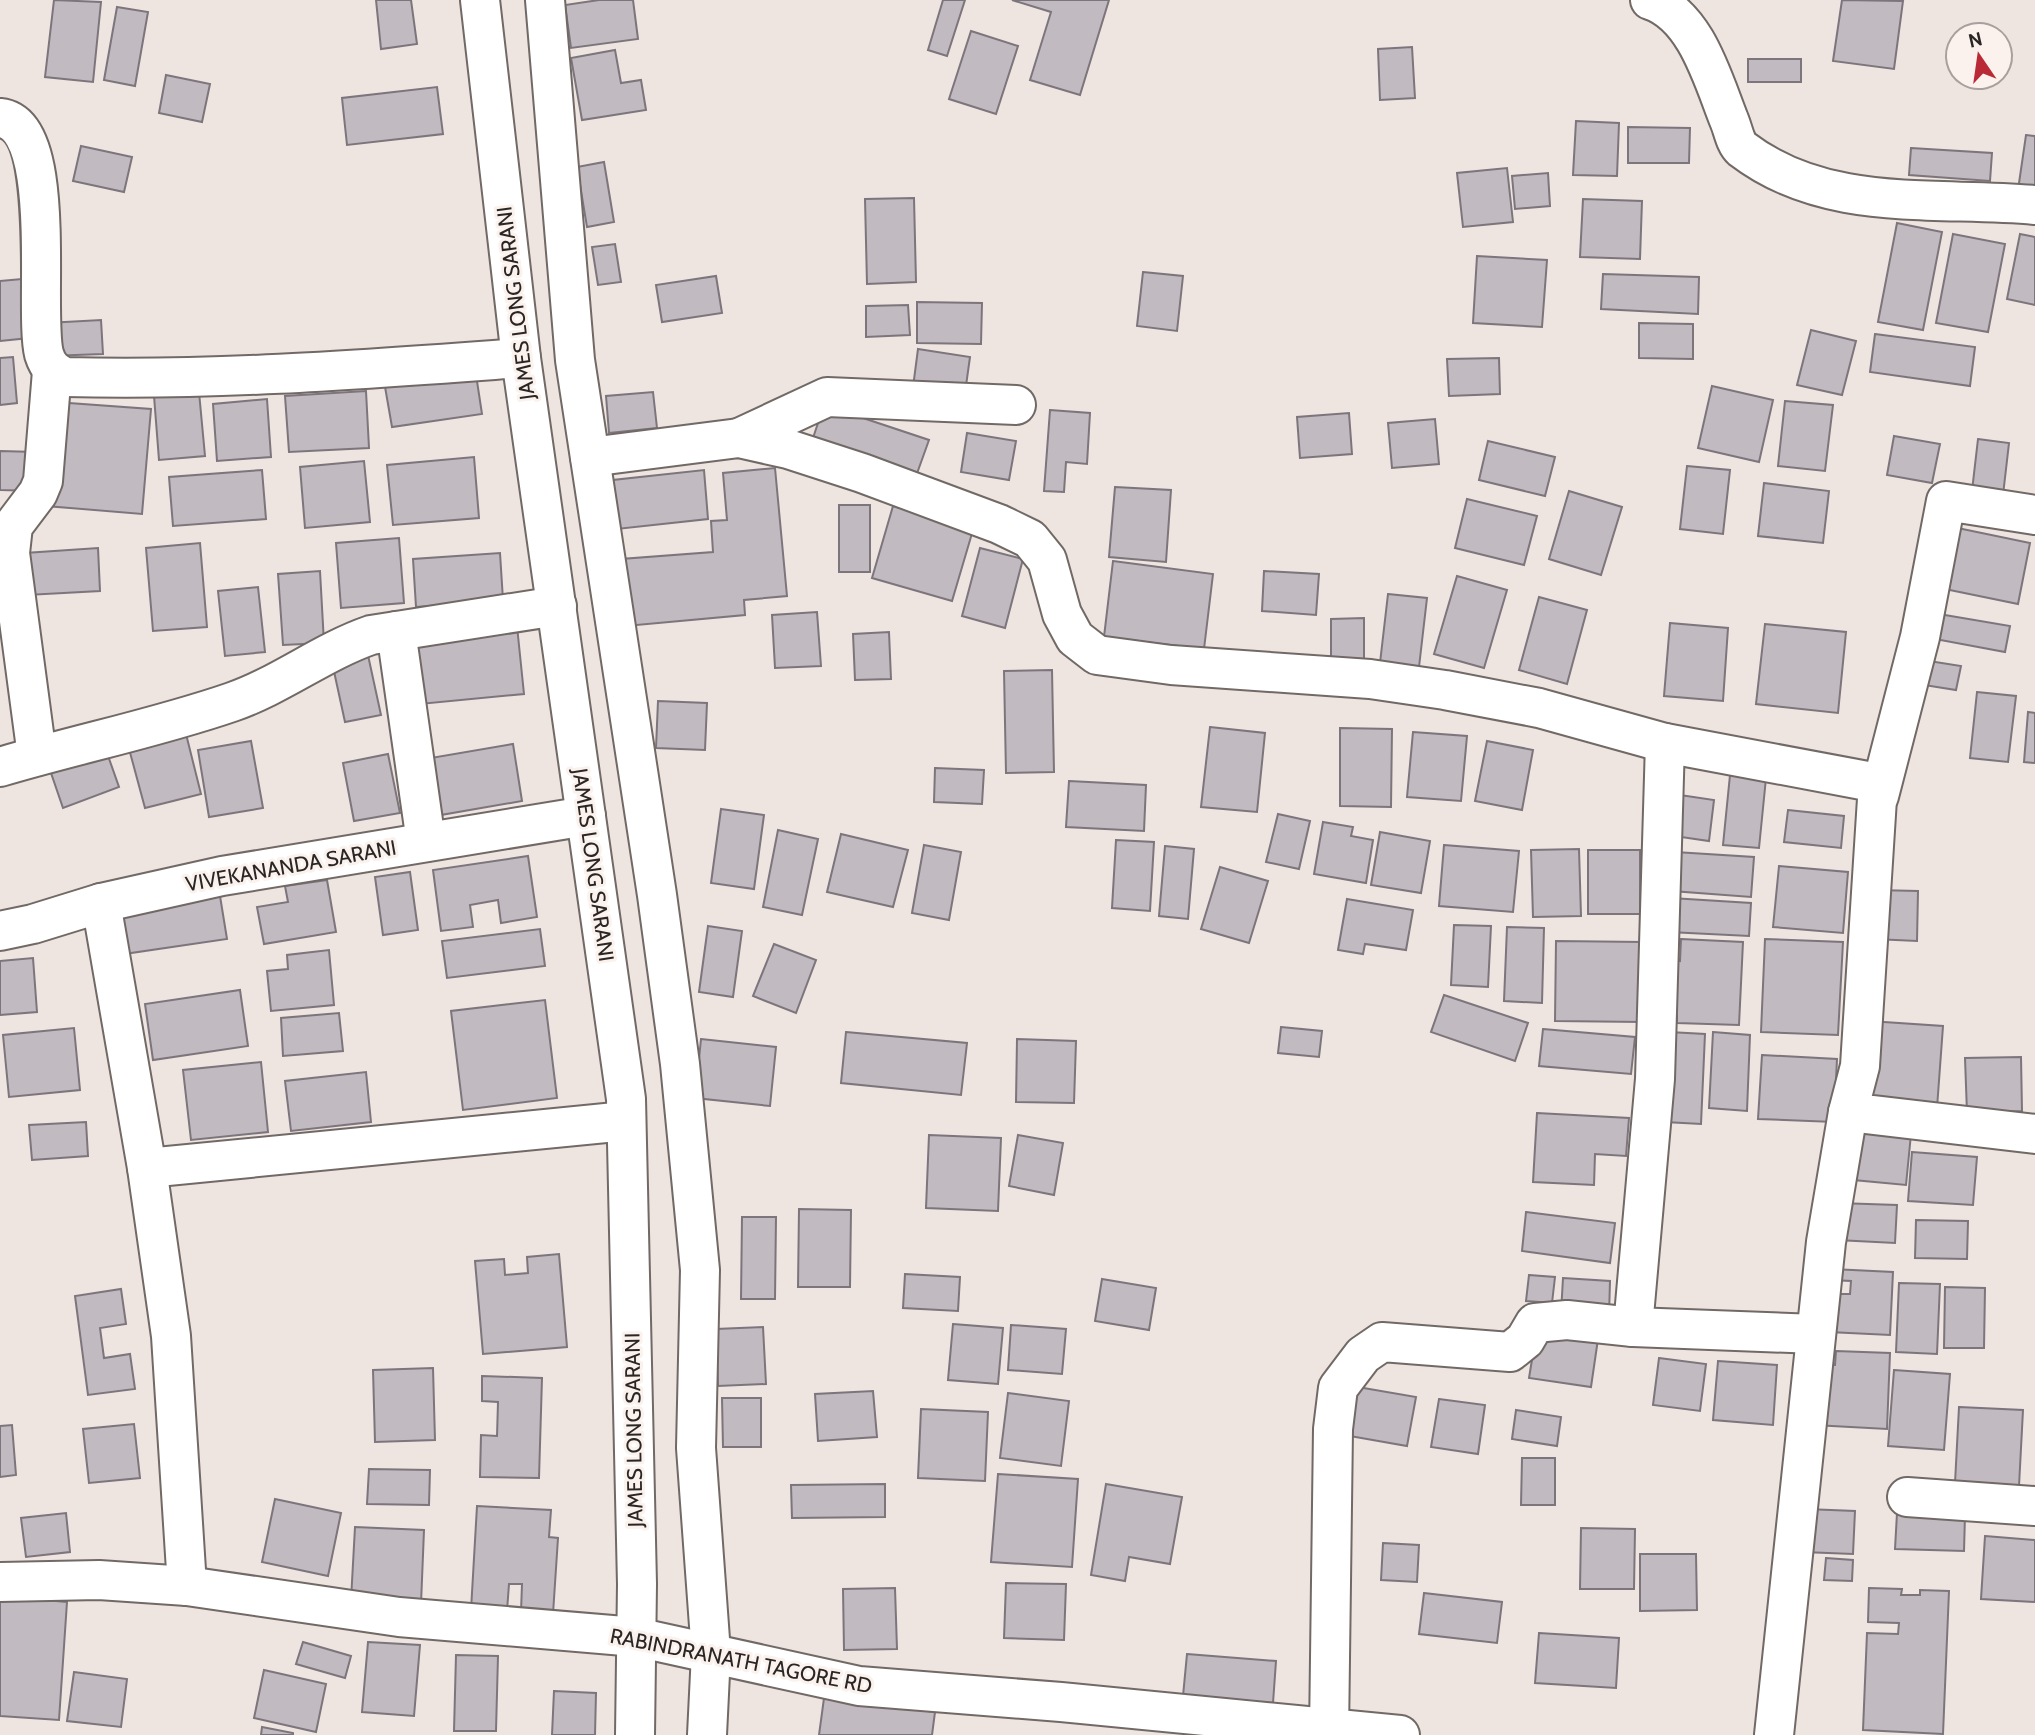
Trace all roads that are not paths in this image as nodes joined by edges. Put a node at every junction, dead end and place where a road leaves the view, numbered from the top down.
1 (480, 0) edge
2 (545, 0) edge
3 (1650, 0) edge
4 (0, 118) edge
5 (2035, 205) edge
6 (521, 358) junction
7 (52, 371) junction
8 (1016, 405) dead end
9 (739, 438) junction
10 (590, 457) junction
11 (2035, 515) edge
12 (557, 606) junction
13 (396, 631) junction
14 (1665, 743) junction
15 (37, 756) junction
16 (0, 767) edge
17 (1879, 796) junction
18 (645, 808) junction
19 (586, 814) junction
20 (426, 842) junction
21 (101, 903) junction
22 (0, 930) edge
23 (1848, 1112) junction
24 (626, 1121) junction
25 (2035, 1134) edge
26 (147, 1168) junction
27 (1633, 1327) junction
28 (1816, 1334) junction
29 (1907, 1497) dead end
30 (2035, 1506) edge
31 (0, 1582) edge
32 (187, 1586) junction
33 (636, 1637) junction
34 (711, 1653) junction
35 (1329, 1731) edge
36 (635, 1735) edge
37 (707, 1735) edge
38 (1400, 1735) edge
39 (1774, 1735) edge

1 - 6 street, JAMES LONG SARANI
2 - 10 street
3 - 5 street
4 - 7 street
6 - 7 street
6 - 12 street, JAMES LONG SARANI
7 - 15 street
8 - 9 street
9 - 10 street
9 - 14 street
10 - 18 street
11 - 17 street
12 - 13 street
12 - 19 street, JAMES LONG SARANI
13 - 15 street
13 - 20 street
14 - 17 street
14 - 27 street
15 - 16 street
17 - 23 street
18 - 19 street, VIVEKANANDA SARANI
18 - 34 street
19 - 20 street, VIVEKANANDA SARANI
19 - 24 street, JAMES LONG SARANI
20 - 21 street, VIVEKANANDA SARANI
21 - 22 street, VIVEKANANDA SARANI
21 - 26 street
23 - 25 street
23 - 28 street
24 - 26 street
24 - 33 street, JAMES LONG SARANI
26 - 32 street
27 - 28 street
27 - 35 street
28 - 39 street
29 - 30 street
31 - 32 street, RABINDRANATH TAGORE RD
32 - 33 street, RABINDRANATH TAGORE RD
33 - 34 street, RABINDRANATH TAGORE RD
33 - 36 street, JAMES LONG SARANI
34 - 35 street, RABINDRANATH TAGORE RD
34 - 37 street
35 - 38 street, RABINDRANATH TAGORE RD

